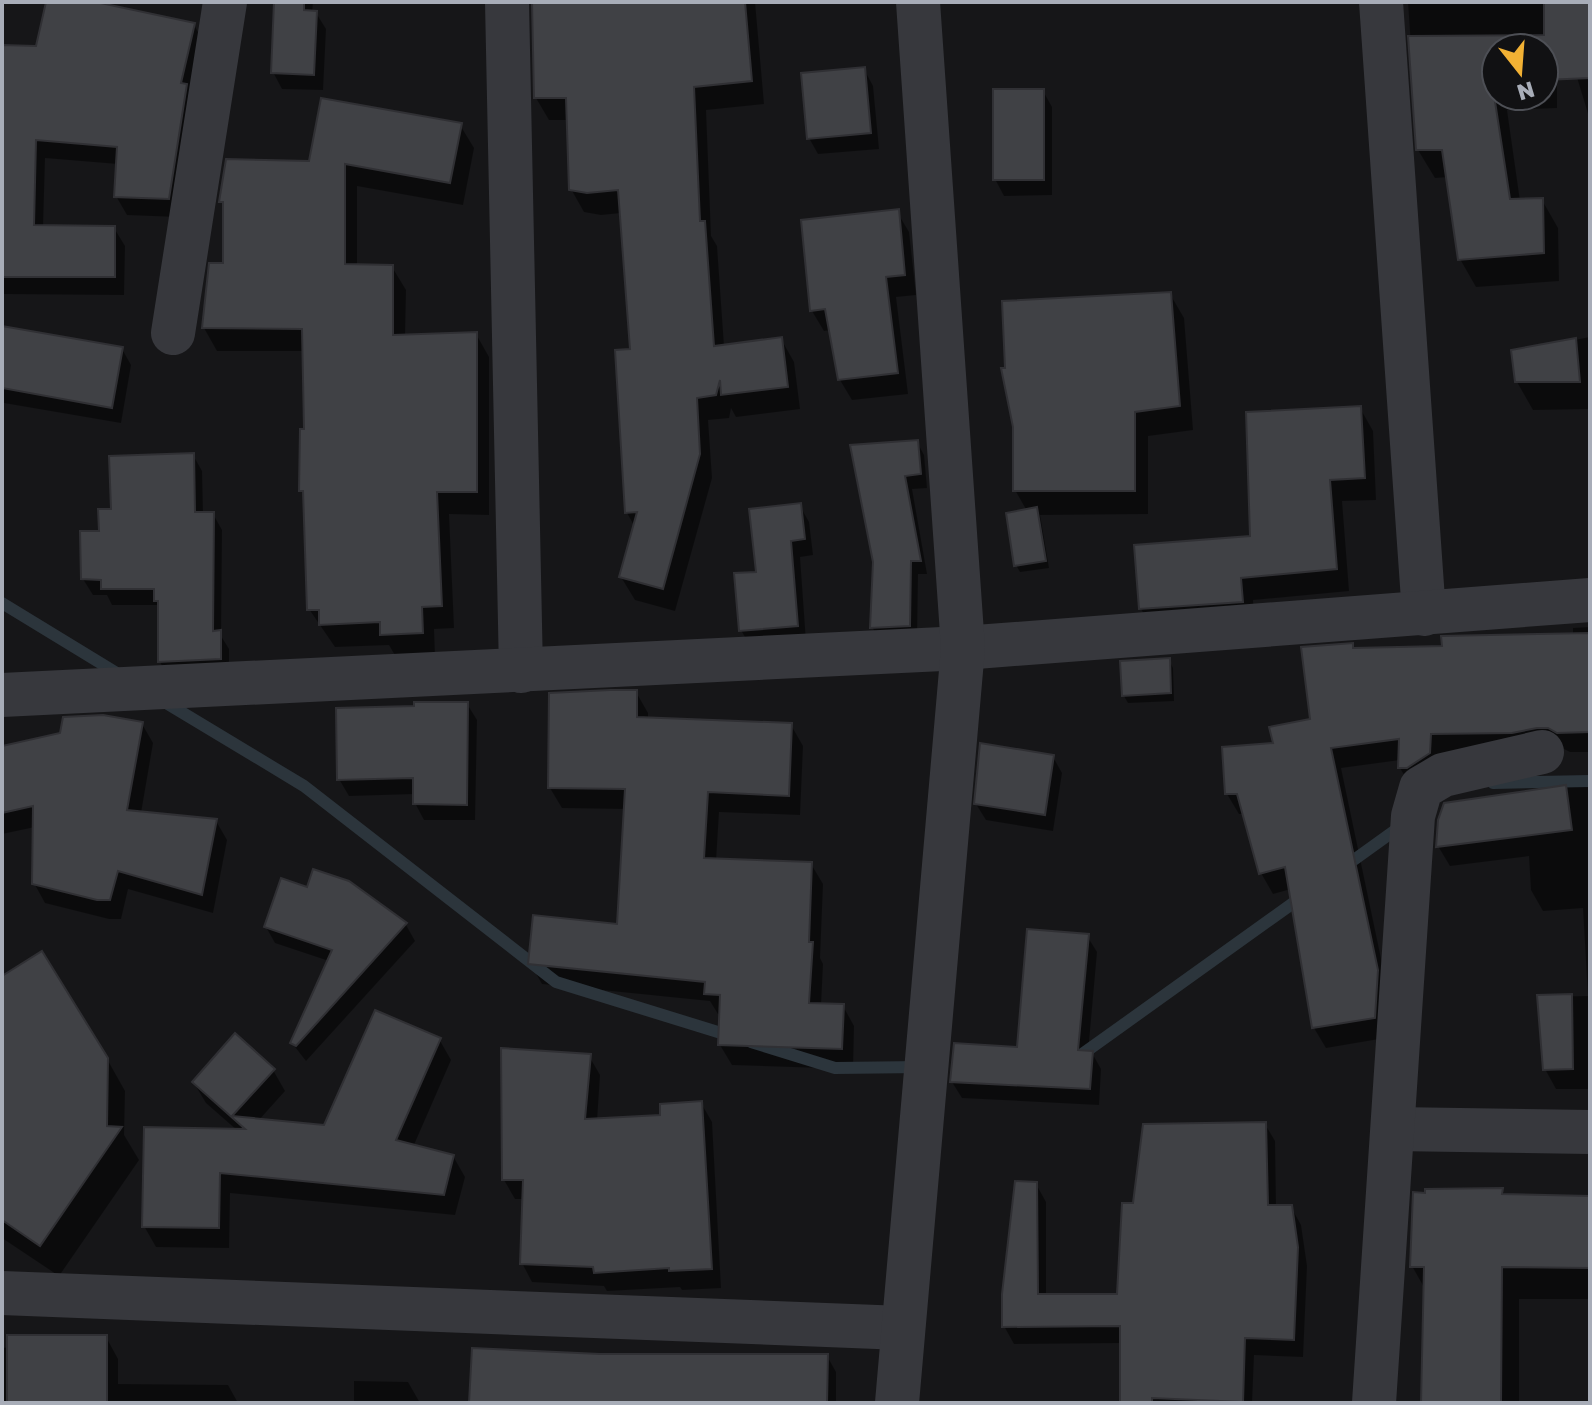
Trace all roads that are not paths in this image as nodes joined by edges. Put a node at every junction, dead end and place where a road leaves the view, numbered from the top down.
1 (225, 2) edge
2 (507, 2) edge
3 (918, 2) edge
4 (1381, 2) edge
5 (173, 333) dead end
6 (1590, 600) edge
7 (1424, 614) junction
8 (963, 648) junction
9 (521, 671) junction
10 (2, 695) edge
11 (1542, 752) dead end
12 (1394, 1129) junction
13 (1590, 1132) edge
14 (2, 1293) edge
15 (903, 1328) junction
16 (897, 1403) edge
17 (1374, 1403) edge

1 - 5 street
2 - 9 street
3 - 8 street
4 - 7 street
6 - 7 street
7 - 8 street
8 - 9 street
8 - 15 street
9 - 10 street
11 - 12 street
12 - 13 street
12 - 17 street
14 - 15 street
15 - 16 street

